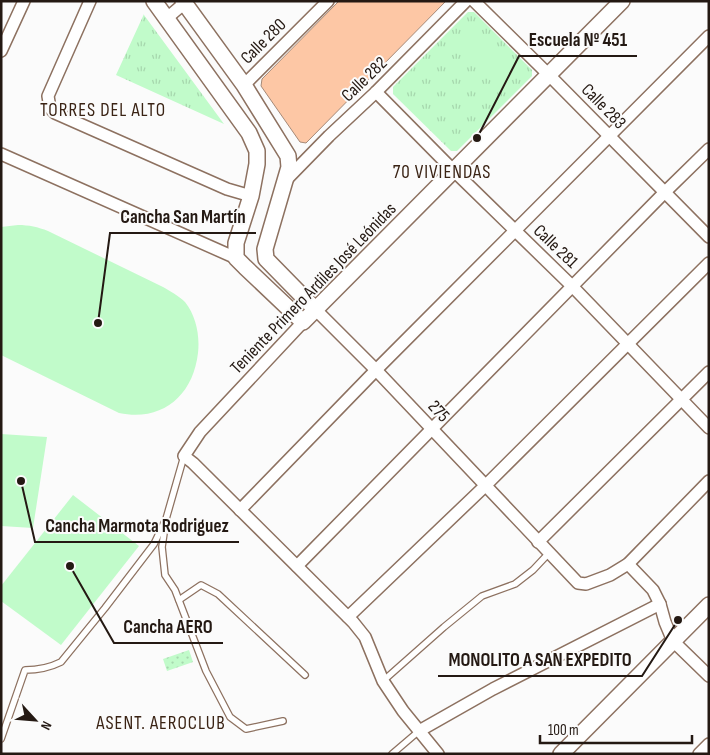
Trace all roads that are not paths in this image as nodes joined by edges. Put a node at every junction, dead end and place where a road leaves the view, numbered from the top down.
1 (24, 1) edge
2 (90, 1) edge
3 (154, 1) edge
4 (328, 1) edge
5 (466, 1) edge
6 (474, 1) edge
7 (622, 1) edge
8 (185, 2) edge
9 (167, 18) junction
10 (709, 36) edge
11 (1, 50) edge
12 (549, 75) junction
13 (244, 85) junction
14 (376, 92) junction
15 (609, 136) junction
16 (709, 149) edge
17 (1, 154) edge
18 (454, 171) junction
19 (285, 182) junction
20 (664, 193) junction
21 (251, 196) junction
22 (514, 230) junction
23 (709, 237) edge
24 (236, 258) junction
25 (709, 263) edge
26 (573, 287) junction
27 (315, 310) junction
28 (303, 322) junction
29 (628, 344) junction
30 (376, 370) junction
31 (709, 372) edge
32 (681, 400) junction
33 (709, 428) edge
34 (432, 430) junction
35 (184, 456) junction
36 (709, 481) edge
37 (485, 486) junction
38 (240, 510) junction
39 (166, 519) junction
40 (538, 542) junction
41 (549, 553) junction
42 (628, 564) junction
43 (297, 566) junction
44 (179, 600) junction
45 (660, 604) junction
46 (709, 605) edge
47 (348, 617) junction
48 (673, 641) junction
49 (304, 675) dead end
50 (709, 676) edge
51 (382, 681) junction
52 (282, 721) dead end
53 (419, 731) junction
54 (1, 739) edge
55 (709, 744) edge
56 (392, 754) edge
57 (438, 754) edge
58 (561, 754) edge
59 (699, 754) edge

1 - 11 street
2 - 21 street
3 - 9 street
4 - 13 street, Calle 280
5 - 14 street, Calle 282
6 - 12 street, Calle 283
7 - 12 street, Teniente Primero Ardiles José Leónidas
8 - 9 street
8 - 13 street
9 - 21 street
10 - 15 street
12 - 15 street, Calle 283
12 - 18 street, Teniente Primero Ardiles José Leónidas
13 - 19 street
14 - 18 street, Calle 281
14 - 19 street, Calle 282
15 - 20 street, Calle 283
15 - 22 street
16 - 20 street
17 - 24 street
18 - 22 street, Calle 281
18 - 27 street, Teniente Primero Ardiles José Leónidas
19 - 27 street, 275
20 - 23 street, Calle 283
20 - 26 street
21 - 24 street
22 - 26 street, Calle 281
22 - 30 street
24 - 28 street
25 - 29 street
26 - 29 street, Calle 281
26 - 34 street
27 - 28 street, Teniente Primero Ardiles José Leónidas
27 - 30 street, 275
28 - 35 street, Teniente Primero Ardiles José Leónidas
29 - 32 street, Calle 281
29 - 37 street
30 - 34 street, 275
30 - 38 street
31 - 32 street
32 - 33 street, Calle 281
32 - 40 street
34 - 37 street, 275
34 - 43 street
35 - 38 street
35 - 39 lane
36 - 42 street
37 - 40 street, 275
37 - 47 street
38 - 43 street
39 - 44 lane
39 - 54 lane
40 - 41 street, 275
41 - 42 street, 275
41 - 51 lane
42 - 45 street
43 - 47 street
44 - 49 lane
44 - 52 lane
45 - 48 street
45 - 53 street
46 - 48 street
47 - 51 street
48 - 50 street
48 - 58 street
51 - 53 street
53 - 56 lane
53 - 57 street
55 - 59 street

